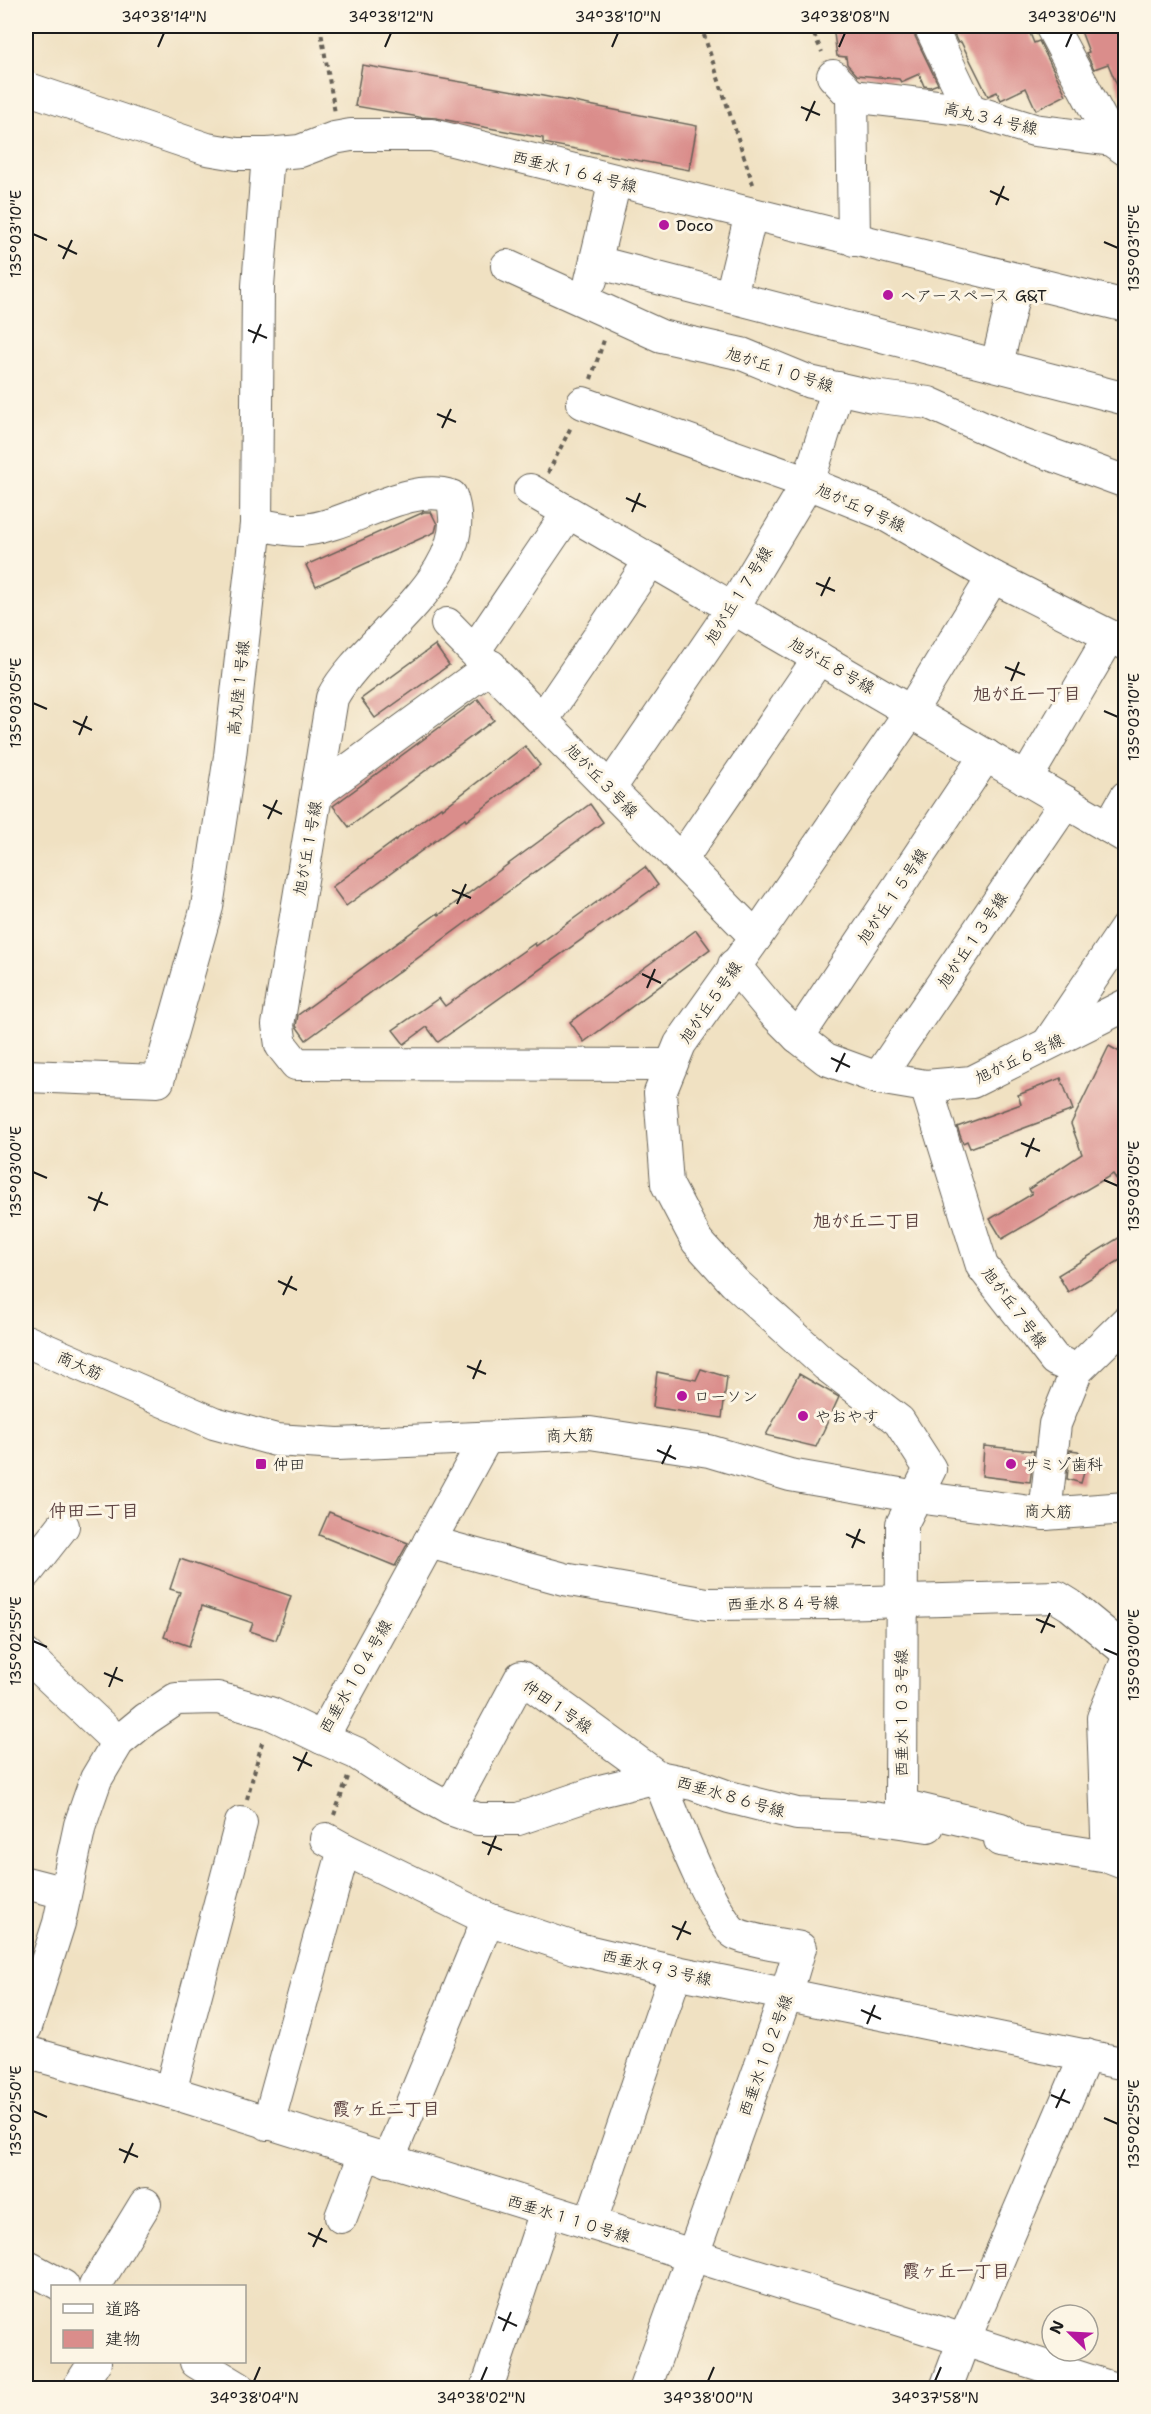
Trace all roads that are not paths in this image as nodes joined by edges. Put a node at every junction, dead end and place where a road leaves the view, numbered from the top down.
1 (930, 26) edge
2 (1051, 26) edge
3 (26, 88) edge
4 (970, 110) junction
5 (1119, 145) edge
6 (268, 154) junction
7 (615, 181) junction
8 (758, 216) junction
9 (854, 240) junction
10 (596, 262) junction
11 (507, 266) dead end
12 (1017, 280) junction
13 (731, 296) junction
14 (1125, 306) edge
15 (599, 308) junction
16 (997, 364) junction
17 (838, 388) junction
18 (1125, 399) edge
19 (582, 403) road end
20 (1125, 482) edge
21 (808, 483) junction
22 (533, 492) road end
23 (568, 513) junction
24 (256, 524) junction
25 (651, 560) junction
26 (993, 577) junction
27 (733, 608) junction
28 (447, 624) dead end
29 (1118, 640) edge
30 (483, 658) junction
31 (819, 658) junction
32 (911, 711) junction
33 (543, 719) junction
34 (986, 755) junction
35 (1026, 779) junction
36 (610, 788) junction
37 (317, 793) junction
38 (1125, 797) edge
39 (1066, 802) junction
40 (1117, 832) edge
41 (681, 860) junction
42 (1125, 928) edge
43 (756, 937) junction
44 (734, 965) junction
45 (1125, 1005) edge
46 (798, 1037) junction
47 (1047, 1045) junction
48 (671, 1065) junction
49 (26, 1076) edge
50 (878, 1078) junction
51 (926, 1086) junction
52 (1125, 1322) edge
53 (26, 1341) edge
54 (1077, 1370) junction
55 (486, 1438) junction
56 (917, 1497) junction
57 (1125, 1508) edge
58 (1045, 1514) junction
59 (63, 1526) dead end
60 (429, 1542) junction
61 (26, 1573) edge
62 (902, 1600) junction
63 (1125, 1652) edge
64 (26, 1655) edge
65 (1125, 1663) edge
66 (322, 1738) junction
67 (118, 1742) junction
68 (658, 1777) junction
69 (450, 1809) junction
70 (241, 1823) road end
71 (1107, 1835) dead end
72 (1020, 1844) junction
73 (1125, 1864) edge
74 (26, 1883) edge
75 (65, 1893) junction
76 (488, 1919) junction
77 (676, 1972) junction
78 (786, 1995) junction
79 (26, 2027) edge
80 (26, 2052) edge
81 (1086, 2055) junction
82 (1125, 2064) edge
83 (170, 2092) junction
84 (268, 2124) junction
85 (376, 2158) junction
86 (145, 2204) dead end
87 (546, 2211) junction
88 (342, 2217) dead end
89 (590, 2224) junction
90 (692, 2256) junction
91 (26, 2266) edge
92 (61, 2285) edge
93 (96, 2285) edge
94 (964, 2340) junction
95 (94, 2363) edge
96 (78, 2388) edge
97 (487, 2388) edge
98 (645, 2388) edge
99 (946, 2388) edge
100 (1112, 2388) edge

1 - 4 street
2 - 5 street
3 - 6 street, 西垂水１６４号線
4 - 5 street, 高丸３４号線
4 - 9 street, 高丸３４号線
6 - 7 street, 西垂水１６４号線
6 - 24 street, 高丸陸１号線
7 - 8 street, 西垂水１６４号線
7 - 10 street
8 - 9 street, 西垂水１６４号線
8 - 13 street
9 - 12 street, 西垂水１６４号線
10 - 13 street
10 - 15 street
11 - 15 street, 旭が丘１０号線
12 - 14 street, 西垂水１６４号線
12 - 16 street
13 - 16 street
15 - 17 street, 旭が丘１０号線
16 - 18 street
17 - 20 street, 旭が丘１０号線
17 - 21 street, 旭が丘１７号線
19 - 21 street, 旭が丘９号線
21 - 26 street, 旭が丘９号線
21 - 27 street, 旭が丘１７号線
22 - 23 street, 旭が丘８号線
23 - 25 street, 旭が丘８号線
23 - 30 street
24 - 37 street, 旭が丘１号線
24 - 49 street, 高丸陸１号線
25 - 27 street, 旭が丘８号線
25 - 33 street
26 - 29 street, 旭が丘９号線
26 - 32 street, 旭が丘５号線
27 - 31 street, 旭が丘８号線
27 - 36 street, 旭が丘１７号線
28 - 30 street, 旭が丘３号線
29 - 35 street
30 - 33 street, 旭が丘３号線
30 - 37 street
31 - 32 street, 旭が丘８号線
31 - 41 street
32 - 34 street, 旭が丘８号線
32 - 43 street, 旭が丘５号線
33 - 36 street, 旭が丘３号線
34 - 35 street, 旭が丘８号線
34 - 46 street, 旭が丘１５号線
35 - 39 street, 旭が丘８号線
36 - 41 street, 旭が丘３号線
37 - 48 street, 旭が丘１号線
38 - 40 street
39 - 40 street, 旭が丘８号線
39 - 50 street, 旭が丘１３号線
41 - 43 street, 旭が丘３号線
42 - 47 street
43 - 44 street, 旭が丘５号線
44 - 46 street, 旭が丘６号線
44 - 48 street, 旭が丘５号線
45 - 47 street, 旭が丘６号線
46 - 50 street, 旭が丘６号線
47 - 51 street, 旭が丘６号線
48 - 56 street, 旭が丘５号線
50 - 51 street, 旭が丘６号線
51 - 54 street, 旭が丘７号線
52 - 54 street
53 - 55 street, 商大筋
54 - 58 street
55 - 56 street, 商大筋
55 - 60 street, 西垂水１０４号線
56 - 58 street, 商大筋
56 - 62 street, 西垂水１０３号線
57 - 58 street, 商大筋
59 - 61 street
60 - 62 street, 西垂水８４号線
60 - 66 street, 西垂水１０４号線
62 - 63 street, 西垂水８４号線
62 - 72 street, 西垂水１０３号線
64 - 67 street
65 - 71 street
66 - 67 street, 西垂水１０４号線
66 - 69 street, 西垂水８６号線
67 - 75 street, 西垂水１０４号線
68 - 69 street, 西垂水８６号線
68 - 69 street, 仲田１号線
68 - 72 street, 西垂水８６号線
68 - 78 street, 西垂水１０２号線
70 - 83 street
72 - 73 street, 西垂水８６号線
74 - 75 street
75 - 79 street, 西垂水１０４号線
76 - 77 street, 西垂水９３号線
76 - 84 street, 西垂水９３号線
76 - 85 street
77 - 78 street, 西垂水９３号線
77 - 89 street
78 - 81 street, 西垂水９３号線
78 - 90 street, 西垂水１０２号線
80 - 83 street, 西垂水１１０号線
81 - 82 street, 西垂水９３号線
81 - 94 street
83 - 84 street, 西垂水１１０号線
84 - 85 street, 西垂水１１０号線
85 - 87 street, 西垂水１１０号線
85 - 88 street
86 - 93 street
87 - 89 street, 西垂水１１０号線
87 - 97 street
89 - 90 street, 西垂水１１０号線
90 - 94 street, 西垂水１１０号線
90 - 98 street, 西垂水１０２号線
91 - 92 street
94 - 99 street
94 - 100 street, 西垂水１１０号線
95 - 96 street

